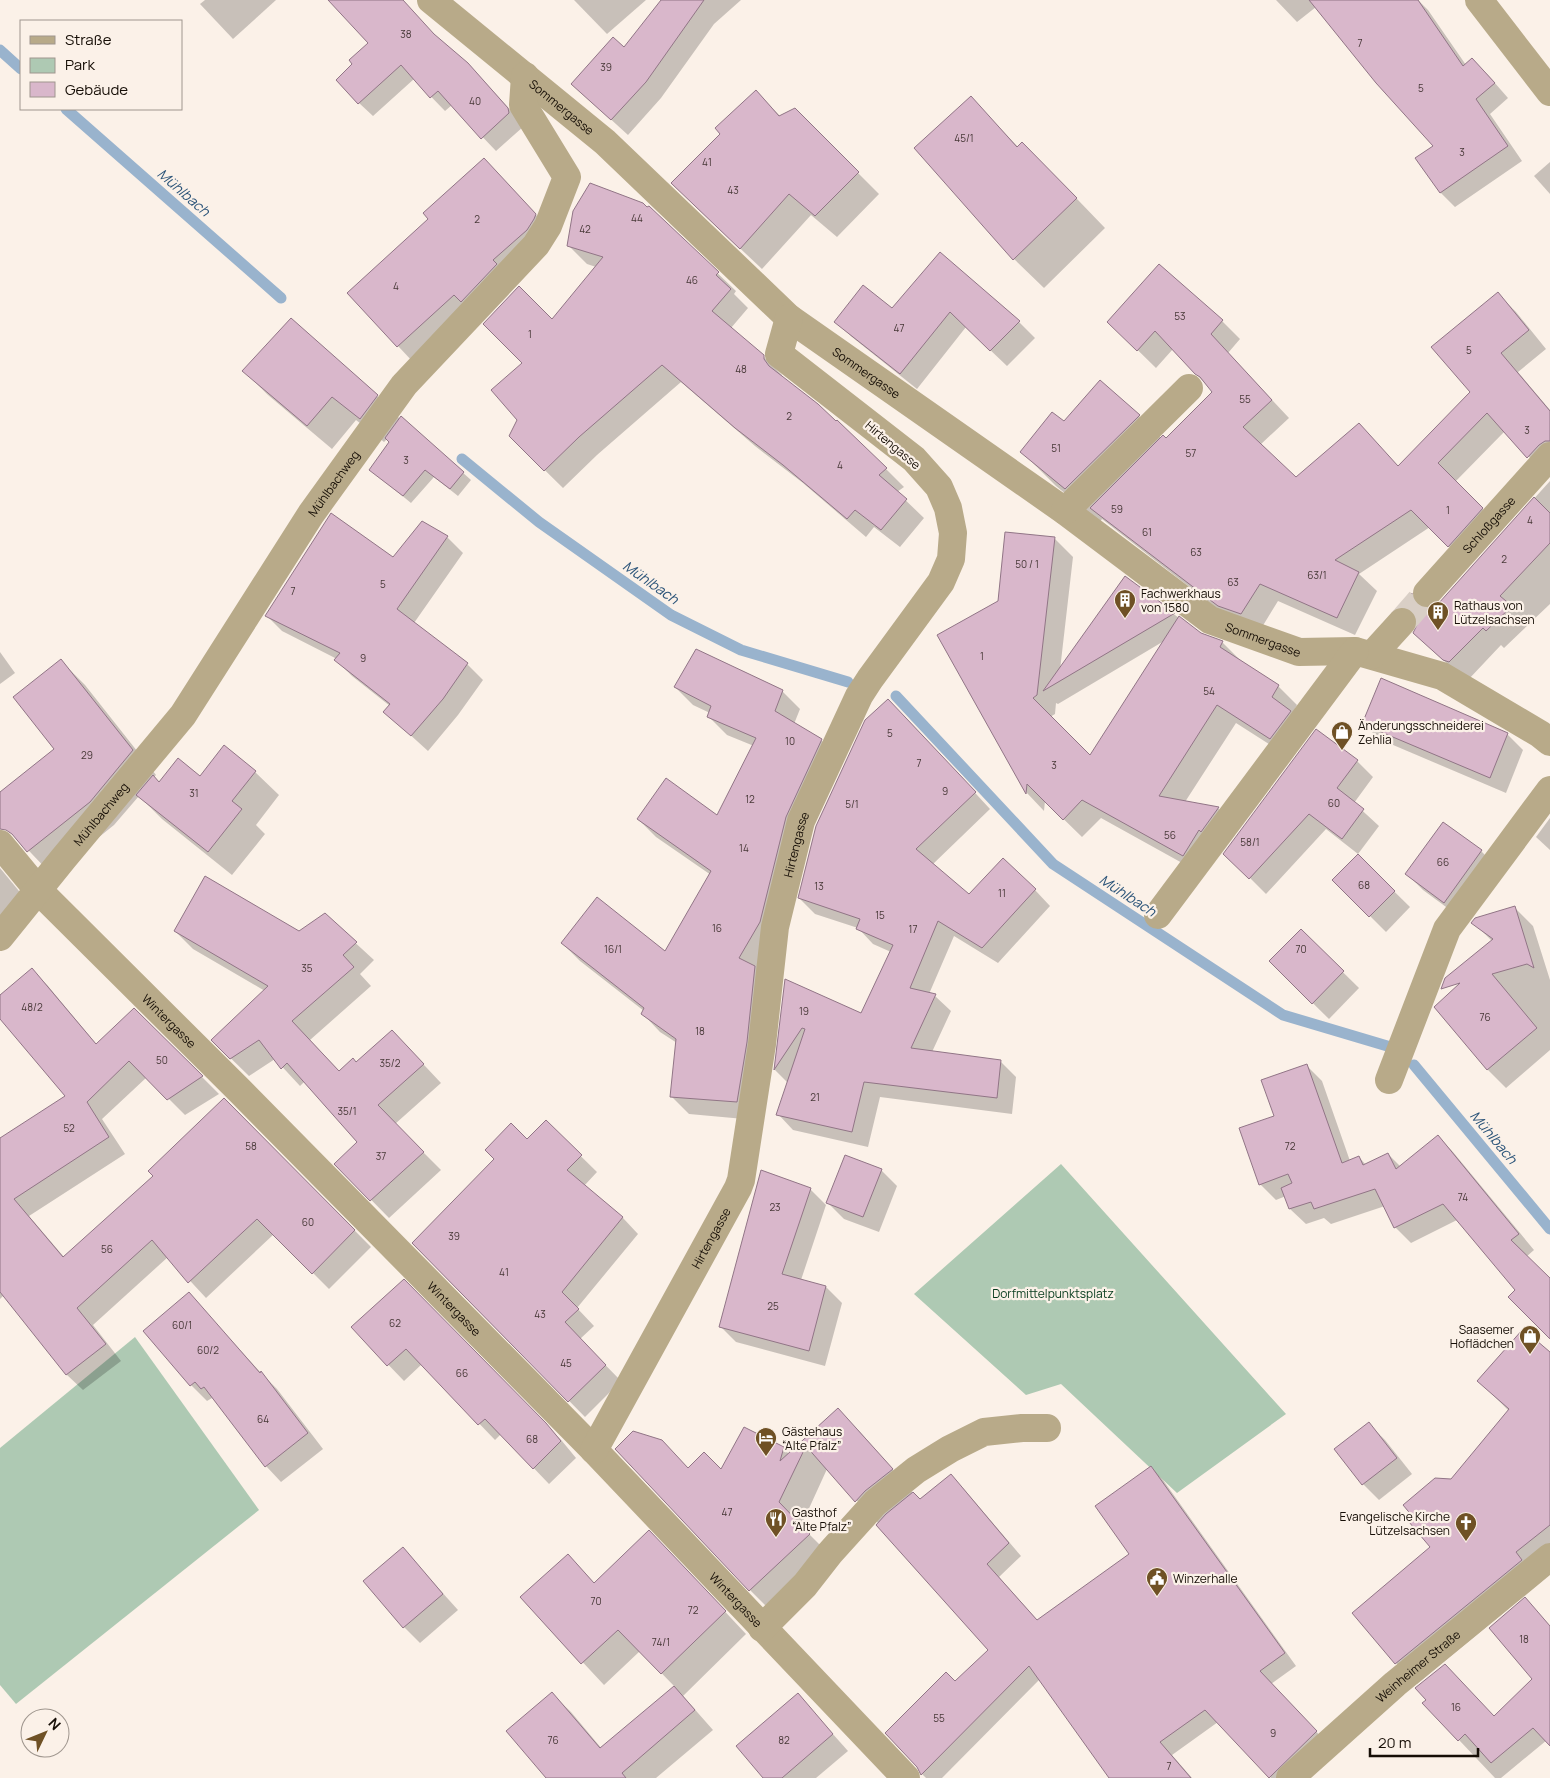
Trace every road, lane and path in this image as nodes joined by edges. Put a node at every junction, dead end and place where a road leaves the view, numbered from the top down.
1 (431, 0) edge
2 (1479, 0) edge
3 (525, 76) junction
4 (1550, 92) edge
5 (789, 318) junction
6 (1190, 388) dead end
7 (1550, 456) edge
8 (1065, 511) junction
9 (1427, 593) tunnel mouth
10 (1402, 622) tunnel mouth
11 (1363, 653) junction
12 (1550, 742) edge
13 (1550, 790) edge
14 (0, 844) edge
15 (38, 890) junction
16 (1158, 915) dead end
17 (0, 937) edge
18 (1389, 1080) dead end
19 (1047, 1428) dead end
20 (594, 1450) junction
21 (1550, 1557) edge
22 (762, 1628) junction
23 (906, 1778) edge
24 (1290, 1778) edge

1 - 3 street, Sommergasse
2 - 4 street
3 - 5 street, Sommergasse
3 - 15 street, Mühlbachweg
5 - 8 street, Sommergasse
5 - 20 street, Hirtengasse
6 - 8 street
7 - 9 street, Schloßgasse
8 - 11 street, Sommergasse
10 - 11 street
11 - 12 street, Sommergasse
11 - 16 street
13 - 18 street
14 - 15 street, Wintergasse
15 - 17 street
15 - 20 street, Wintergasse
19 - 22 street
20 - 22 street, Wintergasse
21 - 24 street, Weinheimer Straße
22 - 23 street, Wintergasse

